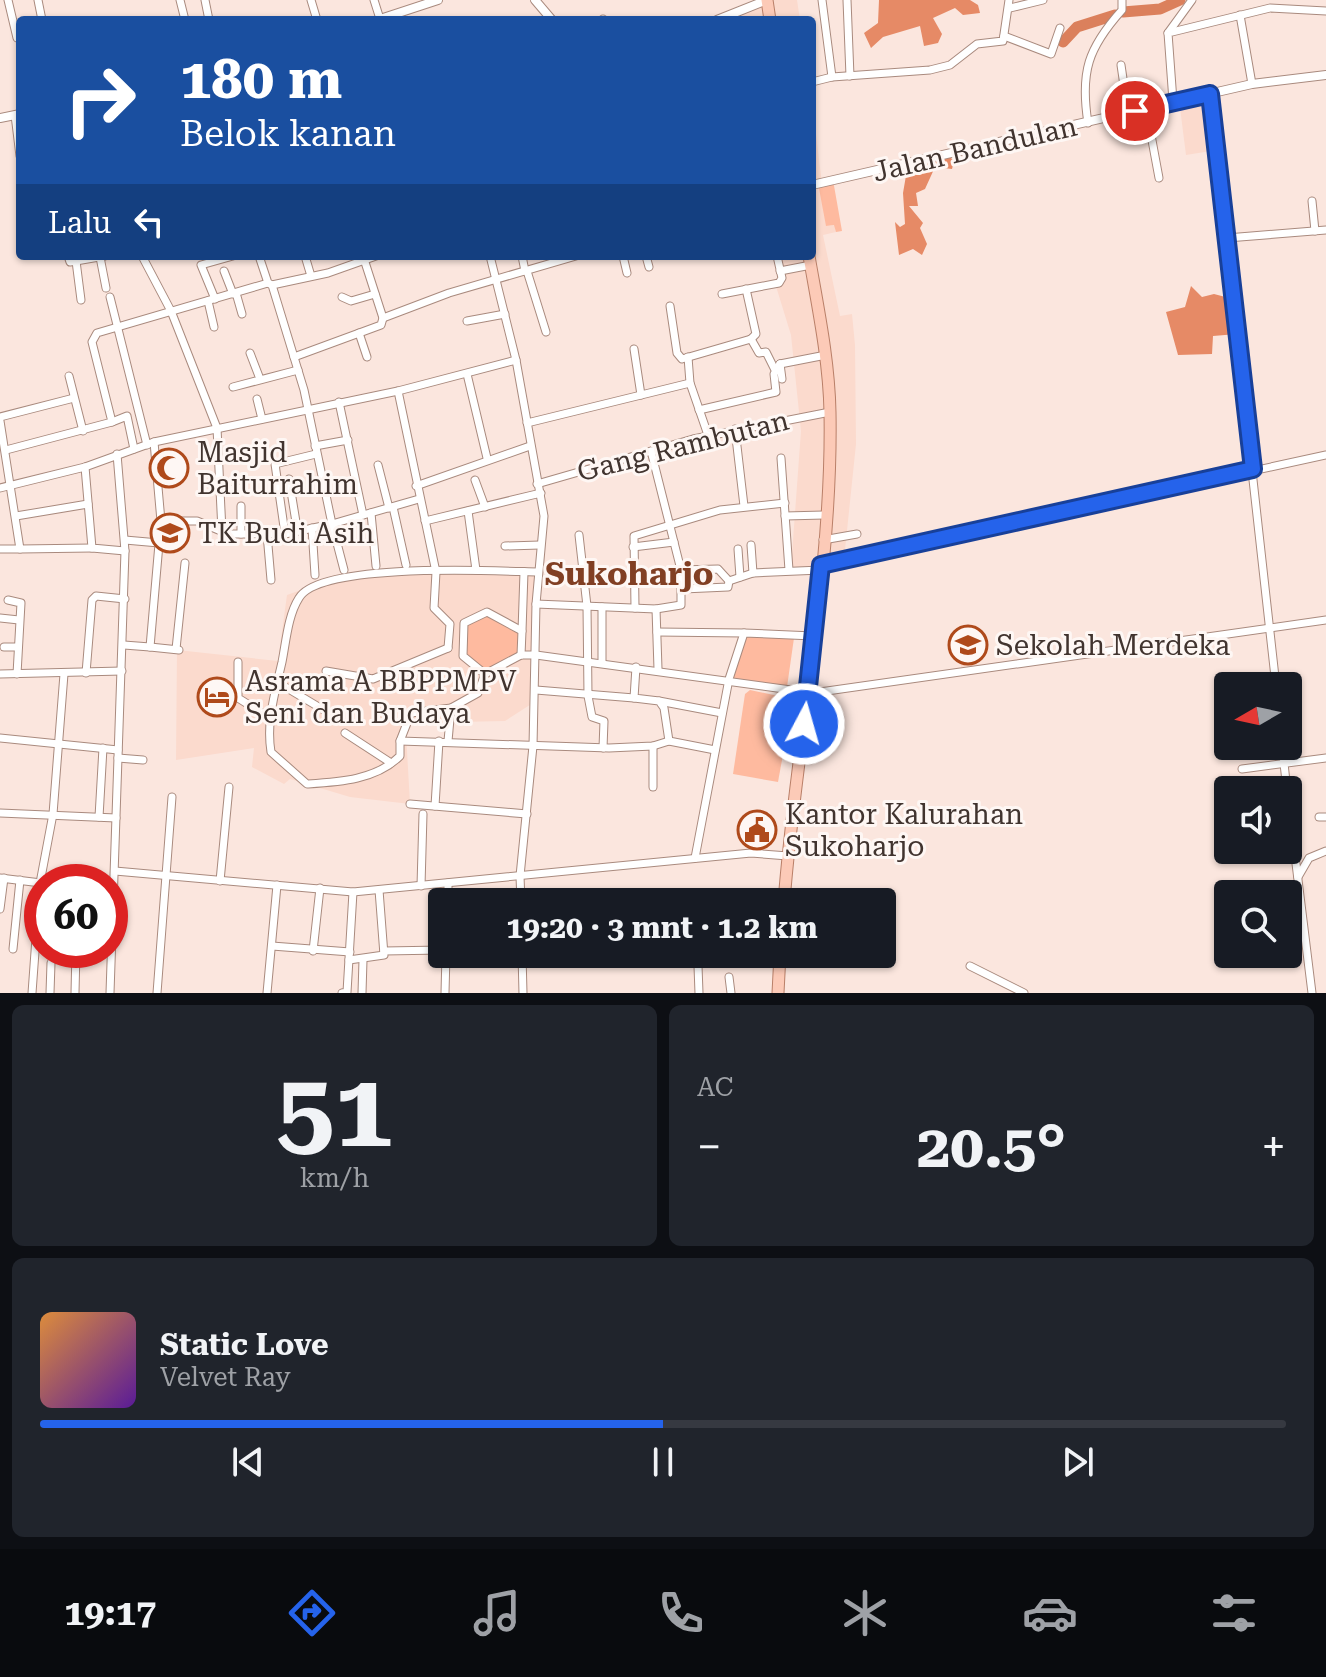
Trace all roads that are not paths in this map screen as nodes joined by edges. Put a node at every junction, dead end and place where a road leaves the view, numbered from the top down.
1 (8, 0) edge
2 (438, 0) edge
3 (535, 0) edge
4 (767, 0) edge
5 (822, 0) edge
6 (847, 0) edge
7 (1043, 0) edge
8 (1122, 0) edge
9 (1192, 0) edge
10 (1318, 0) edge
11 (420, 3) edge
12 (1009, 4) edge
13 (1323, 10) edge
14 (1240, 15) junction
15 (399, 16) edge
16 (549, 16) edge
17 (727, 16) edge
18 (1060, 28) dead end
19 (1168, 33) junction
20 (16, 34) edge
21 (1003, 38) junction
22 (1121, 65) dead end
23 (1326, 75) edge
24 (850, 76) junction
25 (832, 77) junction
26 (816, 81) edge
27 (1252, 84) junction
28 (1210, 94) junction
29 (1173, 101) junction
30 (1146, 108) junction
31 (1128, 113) junction
32 (1088, 123) junction
33 (1159, 178) dead end
34 (816, 184) edge
35 (1312, 201) dead end
36 (1326, 230) edge
37 (1315, 231) junction
38 (1227, 238) junction
39 (72, 260) edge
40 (102, 260) edge
41 (144, 260) edge
42 (219, 260) edge
43 (261, 260) edge
44 (306, 260) edge
45 (357, 260) edge
46 (364, 260) edge
47 (491, 260) edge
48 (523, 260) edge
49 (557, 260) edge
50 (624, 260) edge
51 (647, 260) edge
52 (778, 260) edge
53 (810, 260) edge
54 (649, 267) dead end
55 (224, 271) dead end
56 (526, 271) junction
57 (780, 271) junction
58 (627, 273) dead end
59 (311, 276) junction
60 (497, 278) junction
61 (270, 284) junction
62 (106, 288) dead end
63 (746, 289) junction
64 (235, 293) junction
65 (375, 294) junction
66 (722, 294) dead end
67 (110, 297) dead end
68 (342, 297) dead end
69 (81, 300) dead end
70 (212, 300) junction
71 (670, 306) dead end
72 (171, 311) junction
73 (242, 314) dead end
74 (505, 314) junction
75 (383, 318) junction
76 (467, 321) dead end
77 (214, 327) dead end
78 (120, 329) junction
79 (546, 332) dead end
80 (359, 333) junction
81 (751, 339) junction
82 (634, 349) dead end
83 (250, 353) dead end
84 (826, 355) junction
85 (294, 357) junction
86 (367, 357) dead end
87 (688, 357) junction
88 (516, 360) junction
89 (778, 367) junction
90 (298, 370) junction
91 (467, 374) junction
92 (69, 376) dead end
93 (260, 379) junction
94 (782, 379) dead end
95 (690, 383) junction
96 (233, 387) dead end
97 (398, 391) junction
98 (641, 395) junction
99 (74, 398) junction
100 (257, 399) dead end
101 (339, 402) junction
102 (308, 408) junction
103 (699, 410) junction
104 (830, 412) junction
105 (0, 419) edge
106 (262, 419) junction
107 (112, 422) junction
108 (527, 423) junction
109 (217, 428) junction
110 (735, 429) junction
111 (83, 431) junction
112 (708, 435) junction
113 (348, 440) junction
114 (150, 444) junction
115 (530, 446) junction
116 (134, 449) junction
117 (6, 450) junction
118 (315, 450) junction
119 (651, 451) junction
120 (117, 454) junction
121 (1326, 455) edge
122 (487, 458) junction
123 (781, 458) dead end
124 (378, 465) dead end
125 (85, 467) junction
126 (1253, 469) junction
127 (289, 479) dead end
128 (475, 480) dead end
129 (537, 484) junction
130 (13, 486) junction
131 (416, 486) junction
132 (0, 488) edge
133 (243, 488) dead end
134 (221, 491) junction
135 (541, 493) junction
136 (419, 499) junction
137 (785, 503) junction
138 (88, 504) junction
139 (241, 506) dead end
140 (744, 506) junction
141 (391, 507) junction
142 (485, 507) junction
143 (468, 511) junction
144 (367, 514) junction
145 (824, 515) junction
146 (16, 516) junction
147 (785, 516) junction
148 (161, 521) junction
149 (425, 521) junction
150 (332, 524) junction
151 (670, 526) junction
152 (312, 528) junction
153 (302, 530) junction
154 (222, 531) junction
155 (241, 534) junction
156 (267, 534) junction
157 (285, 534) junction
158 (857, 534) dead end
159 (579, 535) dead end
160 (125, 540) junction
161 (823, 540) junction
162 (674, 542) junction
163 (159, 543) junction
164 (540, 545) junction
165 (751, 545) dead end
166 (505, 546) dead end
167 (633, 547) junction
168 (92, 548) junction
169 (0, 549) edge
170 (20, 549) junction
171 (738, 549) dead end
172 (125, 551) junction
173 (185, 563) dead end
174 (406, 565) dead end
175 (376, 566) dead end
176 (821, 568) junction
177 (344, 570) dead end
178 (476, 570) junction
179 (681, 570) junction
180 (789, 570) junction
181 (436, 572) junction
182 (524, 572) junction
183 (537, 572) junction
184 (753, 573) junction
185 (315, 575) dead end
186 (740, 577) junction
187 (271, 580) dead end
188 (729, 581) junction
189 (683, 589) junction
190 (125, 599) junction
191 (8, 600) dead end
192 (536, 604) junction
193 (587, 606) junction
194 (602, 607) junction
195 (635, 608) junction
196 (656, 609) junction
197 (0, 618) edge
198 (19, 620) junction
199 (1326, 620) edge
200 (464, 623) junction
201 (450, 624) junction
202 (1271, 630) junction
203 (522, 631) junction
204 (657, 632) junction
205 (744, 633) junction
206 (813, 636) junction
207 (124, 645) junction
208 (4, 647) dead end
209 (18, 647) junction
210 (150, 647) junction
211 (448, 648) junction
212 (521, 655) junction
213 (536, 655) junction
214 (463, 656) junction
215 (588, 661) junction
216 (238, 662) dead end
217 (602, 663) junction
218 (636, 667) junction
219 (658, 669) junction
220 (122, 671) junction
221 (326, 671) dead end
222 (1275, 672) edge
223 (86, 673) junction
224 (0, 674) edge
225 (17, 674) junction
226 (64, 674) junction
227 (485, 674) junction
228 (729, 679) junction
229 (277, 682) junction
230 (536, 690) junction
231 (807, 693) junction
232 (588, 696) junction
233 (634, 698) junction
234 (659, 701) junction
235 (451, 708) junction
236 (327, 712) dead end
237 (722, 713) junction
238 (270, 718) junction
239 (345, 733) dead end
240 (0, 738) edge
241 (400, 741) junction
242 (443, 741) junction
243 (669, 741) junction
244 (58, 744) junction
245 (533, 746) junction
246 (653, 746) junction
247 (103, 748) junction
248 (603, 748) junction
249 (715, 750) junction
250 (118, 754) junction
251 (1326, 758) edge
252 (143, 760) dead end
253 (1283, 760) edge
254 (391, 763) junction
255 (1283, 763) junction
256 (1242, 769) dead end
257 (1285, 776) edge
258 (229, 787) dead end
259 (653, 787) dead end
260 (172, 797) dead end
261 (410, 804) dead end
262 (435, 806) junction
263 (0, 813) edge
264 (53, 814) junction
265 (423, 814) dead end
266 (527, 814) junction
267 (99, 817) junction
268 (116, 818) junction
269 (1326, 851) edge
270 (788, 856) junction
271 (1302, 856) edge
272 (695, 858) junction
273 (1309, 858) junction
274 (44, 864) edge
275 (115, 864) edge
276 (1296, 864) edge
277 (128, 872) edge
278 (164, 876) junction
279 (520, 876) junction
280 (1298, 877) junction
281 (2, 878) edge
282 (20, 880) junction
283 (24, 881) edge
284 (220, 881) junction
285 (448, 883) junction
286 (277, 885) junction
287 (421, 886) junction
288 (320, 888) junction
289 (448, 888) edge
290 (520, 888) edge
291 (785, 888) edge
292 (379, 890) junction
293 (353, 892) junction
294 (0, 909) edge
295 (272, 946) junction
296 (13, 949) dead end
297 (313, 951) junction
298 (384, 951) junction
299 (428, 952) edge
300 (349, 956) junction
301 (363, 960) junction
302 (970, 966) dead end
303 (35, 968) edge
304 (51, 968) edge
305 (76, 968) edge
306 (110, 968) edge
307 (444, 968) edge
308 (522, 968) edge
309 (698, 968) edge
310 (778, 968) edge
311 (729, 977) dead end
312 (32, 993) edge
313 (50, 993) edge
314 (75, 993) edge
315 (110, 993) edge
316 (157, 993) edge
317 (267, 993) edge
318 (347, 993) edge
319 (362, 993) edge
320 (445, 993) edge
321 (523, 993) edge
322 (699, 993) edge
323 (731, 993) edge
324 (774, 993) edge
325 (1024, 993) edge
326 (1312, 993) edge

1 - 20 street
2 - 11 street
3 - 16 street
4 - 17 street
5 - 25 street
6 - 24 street
7 - 12 street
8 - 32 street
9 - 19 street
10 - 13 street
11 - 15 street
12 - 21 street
13 - 14 street
14 - 19 street
14 - 27 street
18 - 21 street
19 - 29 street
21 - 24 street
22 - 31 street
23 - 27 street, Jalan Bandulan
24 - 25 street
25 - 26 street
27 - 28 street, Jalan Bandulan
28 - 29 street, Jalan Bandulan
28 - 38 street
29 - 30 street, Jalan Bandulan
30 - 31 street, Jalan Bandulan
30 - 33 street
31 - 32 street, Jalan Bandulan
32 - 34 street, Jalan Bandulan
35 - 37 street
36 - 37 street
37 - 38 street
38 - 126 street
39 - 69 street
40 - 62 street
41 - 72 street
42 - 70 street
43 - 61 street
44 - 59 street
45 - 59 street
46 - 65 street
47 - 60 street
48 - 56 street
49 - 56 street
50 - 58 street
51 - 54 street
52 - 57 street
53 - 57 street
53 - 84 main road
55 - 64 street
56 - 60 street
56 - 79 street
57 - 63 street
59 - 61 street
60 - 74 street
60 - 75 street
61 - 64 street
61 - 85 street
63 - 66 street
63 - 81 street
64 - 70 street
64 - 73 street
65 - 68 street
65 - 75 street
67 - 78 street
70 - 72 street
70 - 77 street
71 - 87 street
72 - 78 street
72 - 109 street
74 - 76 street
74 - 88 street
75 - 80 street
78 - 107 street
78 - 114 street
80 - 85 street
80 - 86 street
81 - 87 street
81 - 89 street
82 - 98 street
83 - 93 street
84 - 89 street
84 - 104 main road
85 - 90 street
87 - 95 street
88 - 91 street
88 - 108 street
89 - 94 street
89 - 103 street
90 - 93 street
90 - 102 street
91 - 97 street
91 - 122 street
92 - 99 street
93 - 96 street
95 - 98 street
95 - 103 street
97 - 101 street
97 - 131 street
98 - 108 street
99 - 105 street
99 - 111 street
100 - 106 street
101 - 102 street
101 - 113 street
102 - 106 street
102 - 118 street
103 - 112 street
104 - 110 street, Gang Rambutan
104 - 145 main road
105 - 117 street
106 - 109 street
107 - 111 street
107 - 116 street
108 - 115 street
109 - 114 street
109 - 134 street
110 - 112 street, Gang Rambutan
110 - 140 street
111 - 117 street
112 - 119 street, Gang Rambutan
113 - 118 street
113 - 144 street
114 - 116 street
114 - 148 street
115 - 122 street
115 - 129 street
116 - 120 street
117 - 130 street
118 - 150 street
118 - 157 street
119 - 129 street, Gang Rambutan
119 - 151 street
120 - 125 street
120 - 160 street
121 - 126 street
122 - 131 street
123 - 137 street
124 - 141 street
125 - 130 street
125 - 138 street
126 - 176 street
126 - 202 street
127 - 153 street
128 - 142 street
129 - 135 street
130 - 132 street
130 - 146 street
131 - 136 street
133 - 134 street
134 - 154 street
135 - 142 street
135 - 164 street
136 - 141 street
136 - 149 street
137 - 140 street
137 - 147 street
138 - 146 street
138 - 168 street
139 - 155 street
140 - 151 street
141 - 144 street
141 - 174 street
142 - 143 street
143 - 149 street
143 - 178 street
144 - 150 street
144 - 175 street
145 - 147 street
145 - 161 main road
146 - 170 street
147 - 180 street
148 - 154 street
148 - 163 street
149 - 181 street
150 - 152 street
150 - 177 street
151 - 162 street
151 - 167 street
152 - 153 street
152 - 185 street
153 - 157 street
154 - 155 street
155 - 156 street
156 - 157 street
156 - 187 street
158 - 161 street
159 - 193 street
160 - 163 street
160 - 172 street
161 - 176 main road
162 - 167 street
162 - 179 street
163 - 210 street
164 - 166 street
164 - 183 street
165 - 184 street
167 - 195 street
168 - 170 street
168 - 172 street
169 - 170 street
171 - 186 street
172 - 190 street
173 - 210 street
176 - 180 street
176 - 206 main road
178 - 181 street
178 - 182 street
179 - 188 street
179 - 189 street
180 - 184 street
181 - 201 street
181 - 229 street
182 - 183 street
182 - 203 street
183 - 192 street
184 - 186 street
186 - 188 street
188 - 189 street
189 - 196 street
190 - 207 street
190 - 223 street
191 - 198 street
192 - 193 street
192 - 213 street
193 - 194 street
193 - 215 street
194 - 195 street
194 - 217 street
195 - 196 street
196 - 204 street
197 - 198 street
198 - 209 street
199 - 202 street
200 - 201 street
200 - 203 street
200 - 214 street
201 - 211 street
202 - 222 street
202 - 231 street
203 - 212 street
204 - 205 street
204 - 219 street
205 - 206 street
205 - 228 street
206 - 231 main road
207 - 210 street
207 - 220 street
208 - 209 street
209 - 225 street
211 - 214 street
211 - 221 street
212 - 213 street
212 - 227 street
213 - 215 street
213 - 230 street
214 - 227 street
215 - 217 street
215 - 232 street
216 - 238 street
217 - 218 street
218 - 219 street
218 - 233 street
219 - 228 street
220 - 223 street
220 - 250 street
223 - 226 street
224 - 225 street
225 - 226 street
226 - 244 street
227 - 235 street
228 - 231 street
228 - 237 street
229 - 236 street
229 - 238 street
230 - 232 street
230 - 245 street
231 - 270 main road
232 - 233 street
232 - 248 street
233 - 234 street
234 - 237 street
234 - 243 street
235 - 241 street
235 - 242 street
237 - 249 street
238 - 254 street
239 - 254 street
240 - 244 street
241 - 242 street
241 - 254 street
242 - 245 street
242 - 262 street
243 - 246 street
243 - 249 street
244 - 247 street
244 - 264 street
245 - 248 street
245 - 266 street
246 - 248 street
246 - 259 street
247 - 250 street
247 - 267 street
249 - 272 street
250 - 252 street
250 - 268 street
251 - 255 street
253 - 255 street
255 - 256 street
255 - 257 street
258 - 284 street
260 - 278 street
261 - 262 street
262 - 266 street
263 - 264 street
264 - 267 street
264 - 274 street
265 - 287 street
266 - 279 street
267 - 268 street
268 - 275 street
269 - 273 street
270 - 272 street
270 - 291 main road
271 - 273 street
272 - 279 street
273 - 280 street
276 - 280 street
277 - 278 street
278 - 284 street
278 - 316 street
279 - 285 street
279 - 290 street
280 - 326 street
281 - 282 street
281 - 294 street
282 - 283 street
282 - 296 street
284 - 286 street
285 - 287 street
285 - 289 street
286 - 288 street
286 - 295 street
287 - 292 street
288 - 293 street
288 - 297 street
292 - 293 street
292 - 298 street
293 - 300 street
295 - 297 street
295 - 317 street
297 - 300 street
298 - 299 street
298 - 301 street
300 - 301 street
300 - 318 street
301 - 319 street
302 - 325 street
303 - 312 street
304 - 313 street
305 - 314 street
306 - 315 street
307 - 320 street
308 - 321 street
309 - 322 street
310 - 324 main road
311 - 323 street

